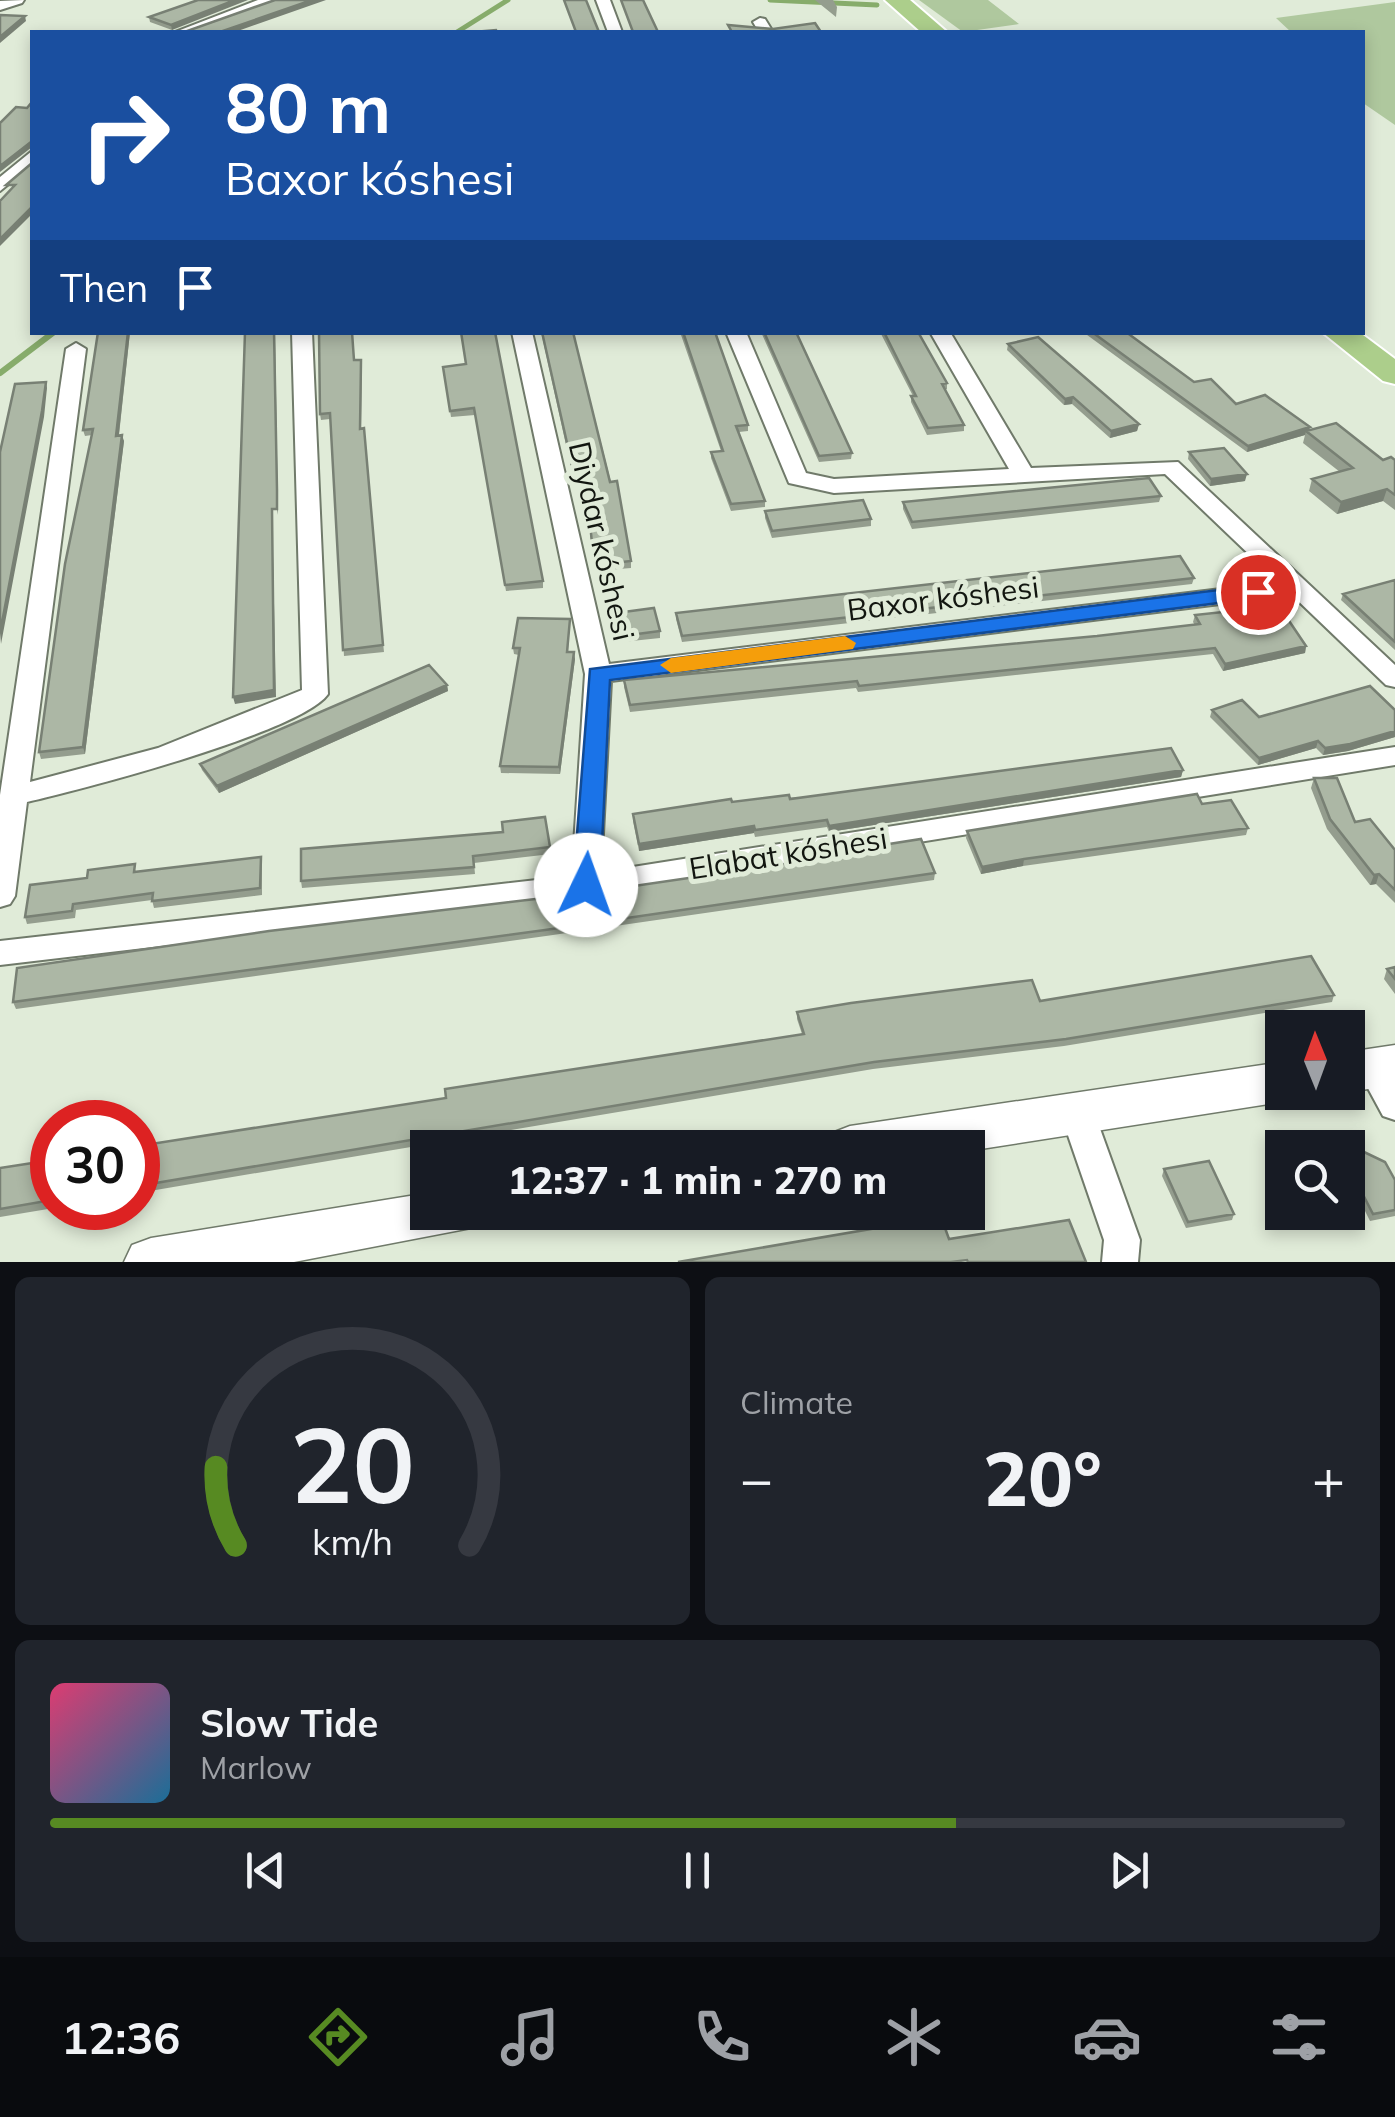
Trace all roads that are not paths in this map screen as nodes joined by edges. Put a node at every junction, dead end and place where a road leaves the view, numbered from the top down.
1 (17, 0) edge
2 (271, 0) edge
3 (604, 0) edge
4 (896, 0) edge
5 (0, 6) edge
6 (188, 30) edge
7 (615, 30) edge
8 (933, 30) edge
9 (30, 158) edge
10 (0, 186) edge
11 (302, 335) edge
12 (523, 335) edge
13 (737, 335) edge
14 (942, 335) edge
15 (1342, 335) edge
16 (76, 349) dead end
17 (1395, 374) edge
18 (1024, 474) junction
19 (1296, 587) junction
20 (598, 674) junction
21 (1395, 679) edge
22 (10, 739) edge
23 (1395, 756) edge
24 (14, 795) junction
25 (586, 885) junction
26 (0, 896) edge
27 (0, 953) edge
28 (1265, 1084) edge
29 (1077, 1112) junction
30 (964, 1130) edge
31 (410, 1224) edge
32 (322, 1248) edge
33 (151, 1262) edge
34 (1120, 1262) edge

1 - 5 street
2 - 6 street
3 - 7 street
4 - 8 main road
9 - 10 street
11 - 24 street
12 - 20 street, Diydar kóshesi
13 - 18 street
14 - 18 street
15 - 17 main road
16 - 22 street
18 - 19 street
19 - 20 street, Baxor kóshesi
19 - 21 street
20 - 25 street, Diydar kóshesi
22 - 24 street
23 - 25 street, Elabat kóshesi
24 - 26 street
25 - 27 street, Elabat kóshesi
28 - 29 street
29 - 30 street
29 - 34 street
31 - 32 street
32 - 33 street

